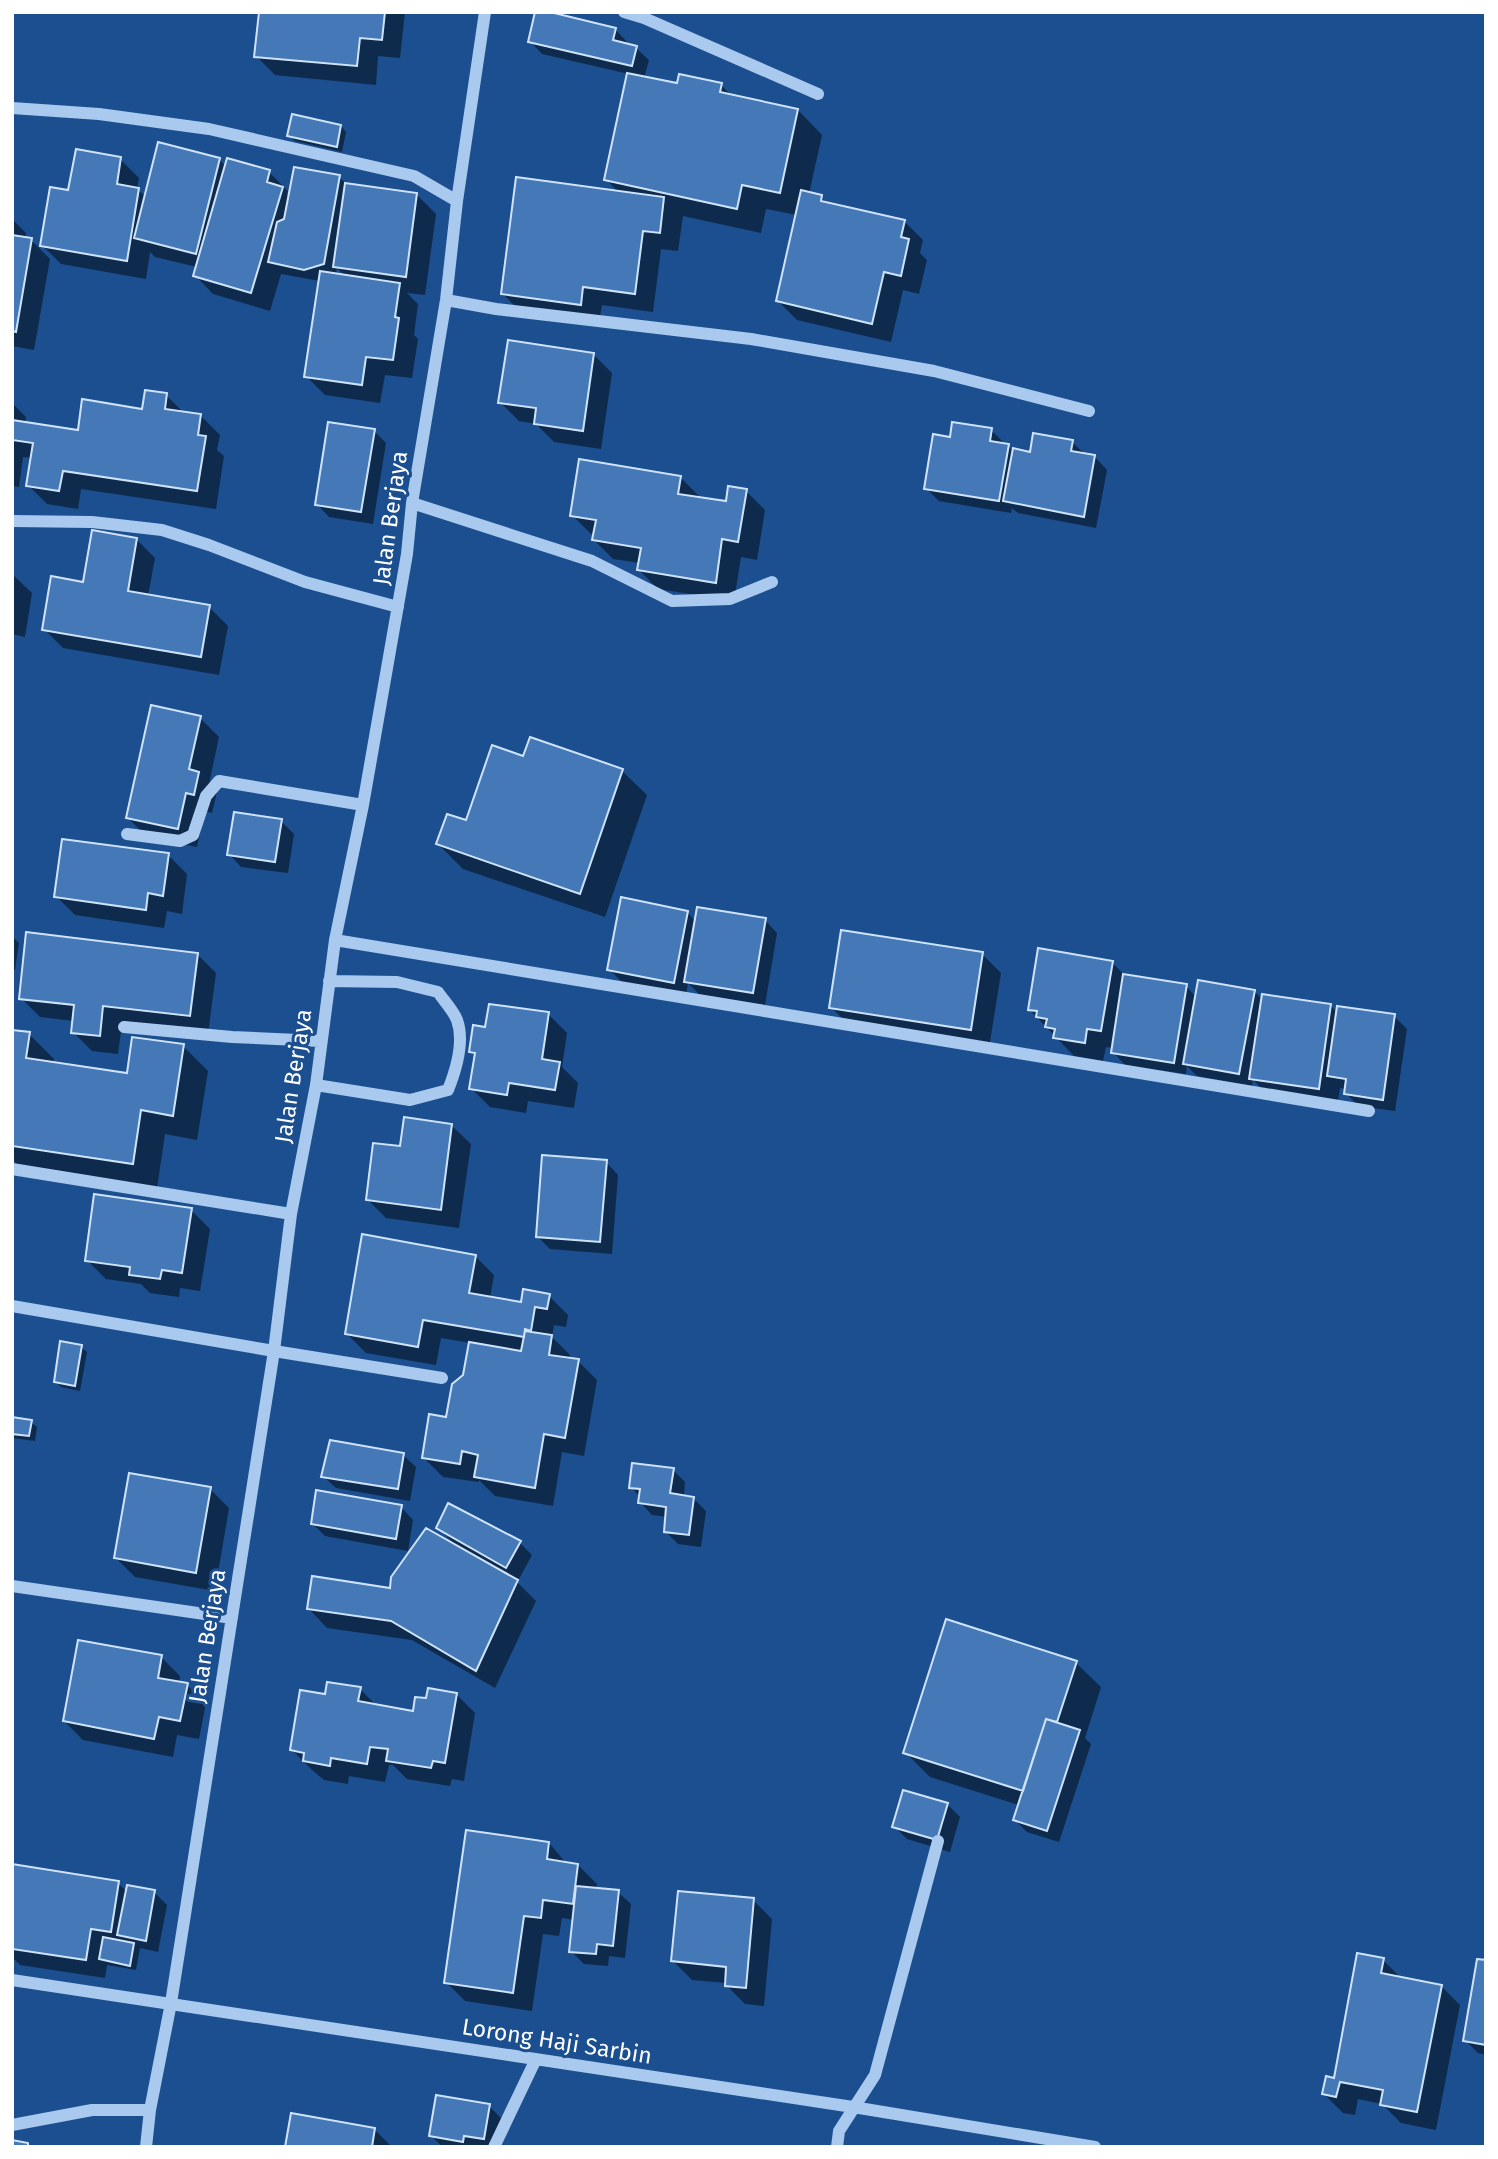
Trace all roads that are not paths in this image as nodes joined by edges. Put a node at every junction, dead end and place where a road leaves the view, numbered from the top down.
1 (485, 12) edge
2 (624, 12) edge
3 (818, 94) dead end
4 (12, 108) edge
5 (457, 201) junction
6 (446, 300) junction
7 (1089, 411) dead end
8 (412, 503) junction
9 (12, 522) edge
10 (772, 582) dead end
11 (398, 607) junction
12 (363, 805) junction
13 (127, 834) dead end
14 (335, 940) junction
15 (329, 981) junction
16 (124, 1027) dead end
17 (320, 1041) junction
18 (316, 1085) junction
19 (1369, 1111) dead end
20 (12, 1169) edge
21 (291, 1214) junction
22 (12, 1306) edge
23 (274, 1352) junction
24 (442, 1378) dead end
25 (12, 1586) edge
26 (232, 1618) junction
27 (938, 1841) dead end
28 (12, 1980) edge
29 (171, 2003) junction
30 (536, 2059) junction
31 (853, 2107) junction
32 (149, 2110) junction
33 (12, 2125) edge
34 (146, 2147) edge
35 (494, 2147) edge
36 (837, 2147) edge
37 (1095, 2147) edge

1 - 5 street, Jalan Berjaya
2 - 3 street
4 - 5 street
5 - 6 street, Jalan Berjaya
6 - 7 street
6 - 8 street, Jalan Berjaya
8 - 10 street
8 - 11 street, Jalan Berjaya
9 - 11 street
11 - 12 street, Jalan Berjaya
12 - 13 street
12 - 14 street, Jalan Berjaya
14 - 15 street, Jalan Berjaya
14 - 19 street
15 - 17 street, Jalan Berjaya
15 - 18 street
16 - 17 street
17 - 18 street, Jalan Berjaya
18 - 21 street, Jalan Berjaya
20 - 21 street
21 - 23 street, Jalan Berjaya
22 - 23 street
23 - 24 street
23 - 26 street, Jalan Berjaya
25 - 26 street
26 - 29 street, Jalan Berjaya
27 - 31 street
28 - 29 street, Lorong Haji Sarbin
29 - 30 street, Lorong Haji Sarbin
29 - 32 street, Jalan Berjaya
30 - 31 street, Lorong Haji Sarbin
30 - 35 street
31 - 36 street
31 - 37 street, Lorong Haji Sarbin
32 - 33 street
32 - 34 street, Jalan Berjaya

